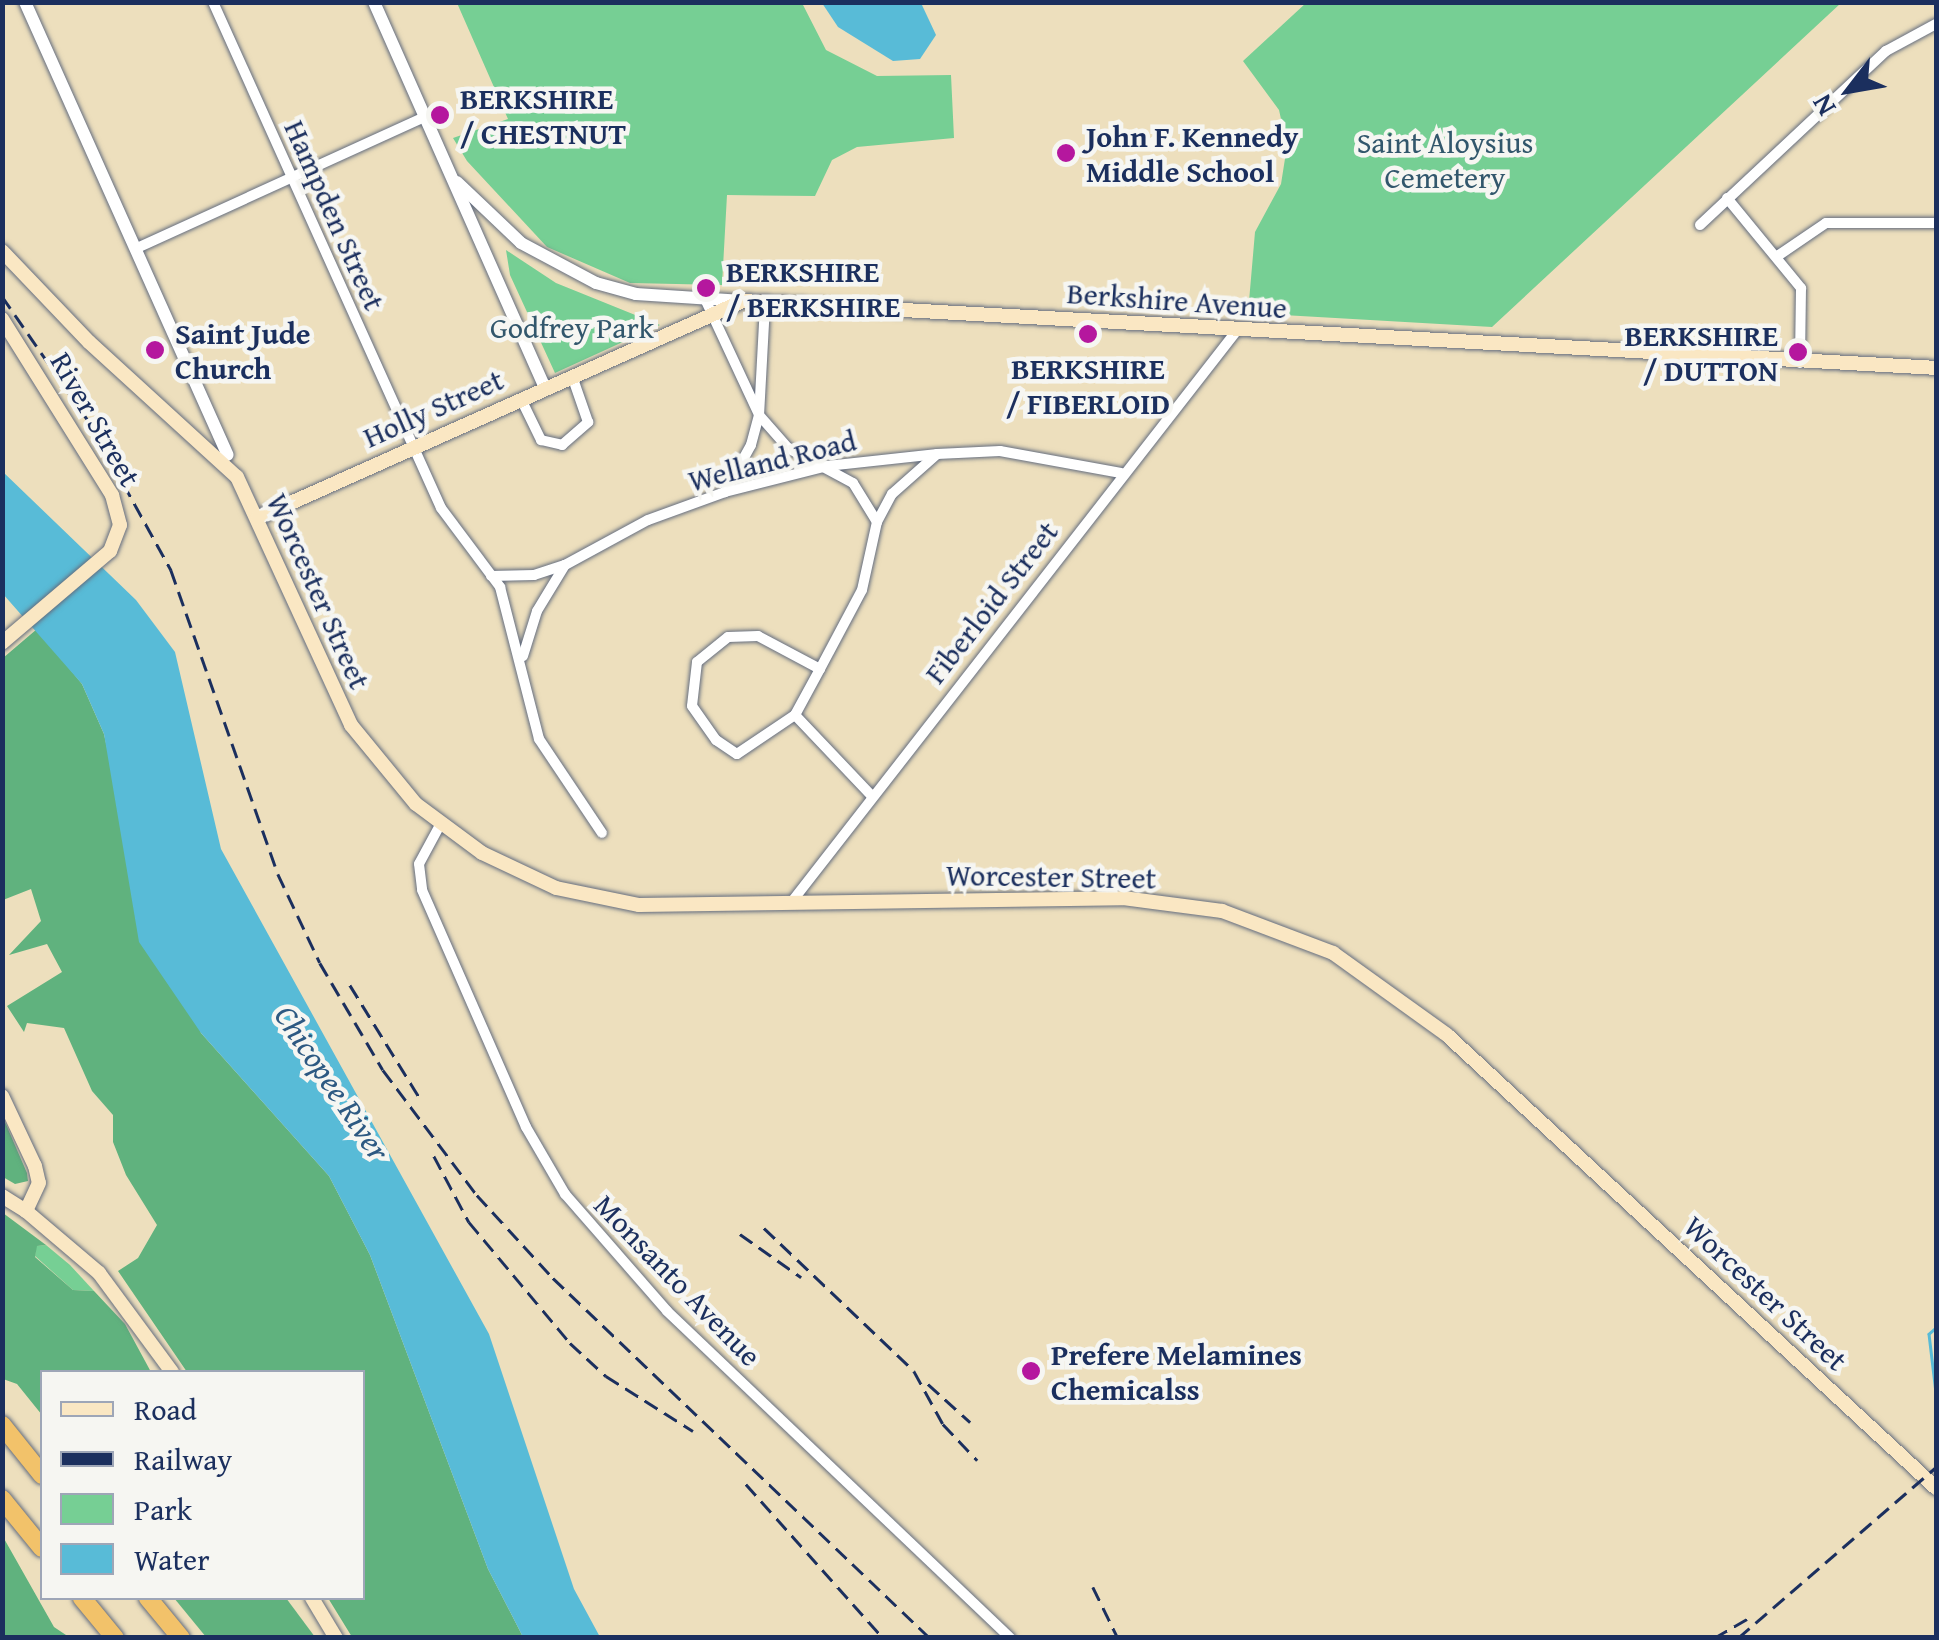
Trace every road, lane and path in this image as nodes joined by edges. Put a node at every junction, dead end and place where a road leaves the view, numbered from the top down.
1 (24, 2) edge
2 (213, 2) edge
3 (374, 2) edge
4 (1936, 24) edge
5 (426, 117) junction
6 (452, 176) junction
7 (290, 178) junction
8 (1727, 198) junction
9 (1936, 222) edge
10 (1700, 225) dead end
11 (136, 248) junction
12 (2, 250) edge
13 (1779, 255) junction
14 (704, 299) junction
15 (743, 302) junction
16 (766, 305) junction
17 (712, 316) junction
18 (2, 319) edge
19 (1235, 333) junction
20 (1800, 363) junction
21 (1936, 368) edge
22 (572, 376) junction
23 (545, 388) junction
24 (521, 399) junction
25 (759, 415) junction
26 (413, 448) junction
27 (938, 454) junction
28 (228, 455) dead end
29 (828, 466) junction
30 (1121, 473) junction
31 (725, 492) junction
32 (257, 518) junction
33 (877, 522) junction
34 (565, 565) junction
35 (491, 576) junction
36 (2, 643) edge
37 (522, 657) junction
38 (820, 669) junction
39 (794, 715) junction
40 (872, 796) junction
41 (440, 825) junction
42 (602, 833) dead end
43 (789, 905) junction
44 (2, 1096) edge
45 (2, 1196) edge
46 (26, 1210) junction
47 (171, 1370) edge
48 (2, 1425) edge
49 (40, 1472) edge
50 (1936, 1488) edge
51 (2, 1499) edge
52 (40, 1546) edge
53 (84, 1600) edge
54 (150, 1600) edge
55 (313, 1600) edge
56 (115, 1638) edge
57 (180, 1638) edge
58 (336, 1638) edge
59 (1010, 1638) edge

1 - 11 street
2 - 7 street, Hampden Street
3 - 5 street
4 - 8 street
5 - 6 street
5 - 7 street
6 - 14 street, Berkshire Avenue
6 - 23 street
7 - 11 street
7 - 26 street, Hampden Street
8 - 10 street
8 - 13 street
9 - 13 street
11 - 28 street
12 - 32 main road, Worcester Street
13 - 20 street
14 - 15 street, Berkshire Avenue
14 - 17 street
15 - 16 main road, Berkshire Avenue
15 - 17 main road, Holly Street
16 - 19 main road, Berkshire Avenue
16 - 25 street
17 - 22 main road, Holly Street
17 - 25 street
18 - 36 main road, River Street
19 - 20 main road, Berkshire Avenue
19 - 30 street, Fiberloid Street
20 - 21 main road, Berkshire Avenue
22 - 23 main road, Holly Street
22 - 24 street
23 - 24 main road, Holly Street
24 - 26 main road, Holly Street
25 - 29 street
25 - 31 street
26 - 32 main road, Holly Street
26 - 35 street, Hampden Street
27 - 29 street, Welland Road
27 - 30 street, Welland Road
27 - 33 street
29 - 31 street, Welland Road
29 - 33 street
30 - 40 street, Fiberloid Street
31 - 34 street, Welland Road
32 - 41 main road, Worcester Street
33 - 38 street
34 - 35 street, Welland Road
34 - 37 street
35 - 37 street, Hampden Street
37 - 42 street, Hampden Street
38 - 39 street
38 - 39 street
39 - 40 street
40 - 43 street, Fiberloid Street
41 - 43 main road, Worcester Street
41 - 59 street, Monsanto Avenue
43 - 50 main road, Worcester Street
44 - 46 main road
45 - 46 main road
46 - 47 main road
48 - 49 highway
51 - 52 highway
53 - 56 highway
54 - 57 highway
55 - 58 main road

